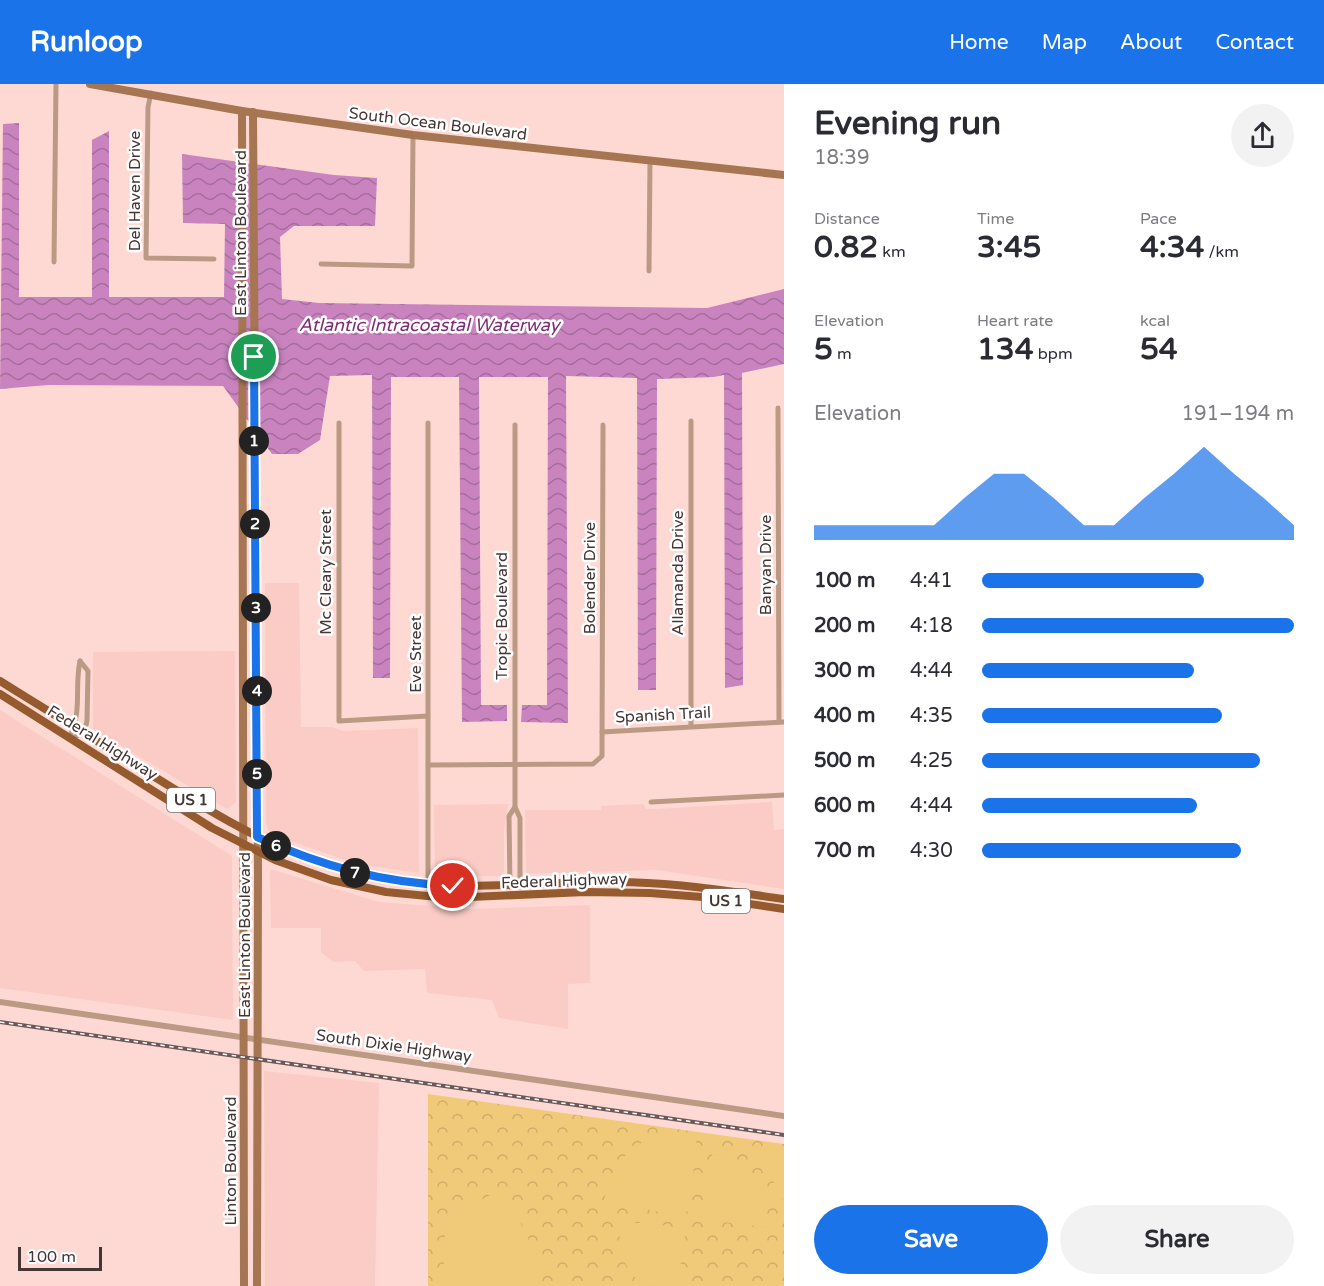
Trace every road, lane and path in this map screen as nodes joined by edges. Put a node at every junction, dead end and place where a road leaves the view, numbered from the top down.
1 (56, 84) edge
2 (90, 84) edge
3 (151, 93) junction
4 (242, 111) junction
5 (253, 112) junction
6 (412, 135) junction
7 (650, 161) junction
8 (784, 175) edge
9 (214, 259) dead end
10 (54, 262) dead end
11 (321, 264) dead end
12 (649, 271) dead end
13 (778, 408) dead end
14 (690, 421) dead end
15 (339, 423) dead end
16 (428, 423) dead end
17 (515, 425) dead end
18 (603, 425) dead end
19 (243, 642) junction
20 (257, 642) junction
21 (0, 681) edge
22 (0, 694) edge
23 (428, 716) junction
24 (781, 722) edge
25 (691, 726) junction
26 (75, 727) junction
27 (602, 732) junction
28 (84, 733) junction
29 (69, 739) junction
30 (428, 765) junction
31 (515, 765) junction
32 (784, 795) edge
33 (651, 802) dead end
34 (515, 807) junction
35 (244, 830) junction
36 (257, 837) junction
37 (244, 846) junction
38 (258, 852) junction
39 (650, 883) junction
40 (428, 885) junction
41 (510, 885) junction
42 (520, 885) junction
43 (639, 892) junction
44 (520, 895) junction
45 (510, 896) junction
46 (784, 899) edge
47 (784, 909) edge
48 (244, 948) junction
49 (257, 961) junction
50 (0, 1002) edge
51 (244, 1036) junction
52 (257, 1038) junction
53 (784, 1116) edge
54 (244, 1159) junction
55 (244, 1177) junction
56 (257, 1182) junction
57 (257, 1199) junction
58 (244, 1286) edge
59 (257, 1286) edge

1 - 10 street
2 - 3 main road, South Ocean Boulevard
3 - 4 main road, South Ocean Boulevard
3 - 9 street, Del Haven Drive
4 - 5 main road, South Ocean Boulevard
4 - 19 main road, East Linton Boulevard
5 - 6 main road, South Ocean Boulevard
5 - 20 main road, East Linton Boulevard
6 - 7 main road, South Ocean Boulevard
6 - 11 street
7 - 8 main road, South Ocean Boulevard
7 - 12 street
13 - 24 street, Banyan Drive
14 - 25 street, Allamanda Drive
15 - 23 street, Mc Cleary Street
16 - 23 street, Eve Street
17 - 31 street, Tropic Boulevard
18 - 27 street, Bolender Drive
19 - 20 main road
19 - 35 main road, East Linton Boulevard
20 - 36 main road, East Linton Boulevard
21 - 26 main road, Federal Highway / US 1
22 - 29 main road, Federal Highway / US 1
23 - 30 street, Eve Street
24 - 25 street, Spanish Trail
25 - 27 street, Spanish Trail
26 - 28 main road, Federal Highway / US 1
26 - 28 street
26 - 29 street
27 - 31 street, Spanish Trail
28 - 29 street
28 - 35 main road, Federal Highway / US 1
29 - 37 main road, Federal Highway / US 1
30 - 31 street, Spanish Trail
30 - 40 street, Eve Street
31 - 34 street, Tropic Boulevard
32 - 33 street
34 - 41 street, Tropic Boulevard
34 - 42 street, Tropic Boulevard
35 - 36 main road, Federal Highway / US 1
35 - 37 main road, East Linton Boulevard
36 - 38 main road, East Linton Boulevard
36 - 40 main road, Federal Highway / US 1
37 - 38 main road, Federal Highway / US 1
37 - 48 main road, East Linton Boulevard
38 - 45 main road, Federal Highway / US 1
38 - 49 main road, East Linton Boulevard
39 - 42 main road, Federal Highway / US 1
39 - 43 main road
39 - 46 main road, Federal Highway / US 1
40 - 41 main road, Federal Highway / US 1
41 - 42 main road, Federal Highway / US 1
41 - 45 street, Tropic Boulevard
42 - 44 street, Tropic Boulevard
43 - 44 main road, Federal Highway / US 1
43 - 47 main road, Federal Highway / US 1
44 - 45 main road, Federal Highway / US 1
48 - 49 main road
48 - 51 main road, East Linton Boulevard
49 - 52 main road, East Linton Boulevard
50 - 51 street, South Dixie Highway
51 - 52 street, South Dixie Highway
51 - 54 main road, Linton Boulevard
52 - 53 street, South Dixie Highway
52 - 56 main road, Linton Boulevard
54 - 55 main road, Linton Boulevard
54 - 56 main road
55 - 57 main road
55 - 58 main road, Linton Boulevard
56 - 57 main road, Linton Boulevard
57 - 59 main road, Linton Boulevard

